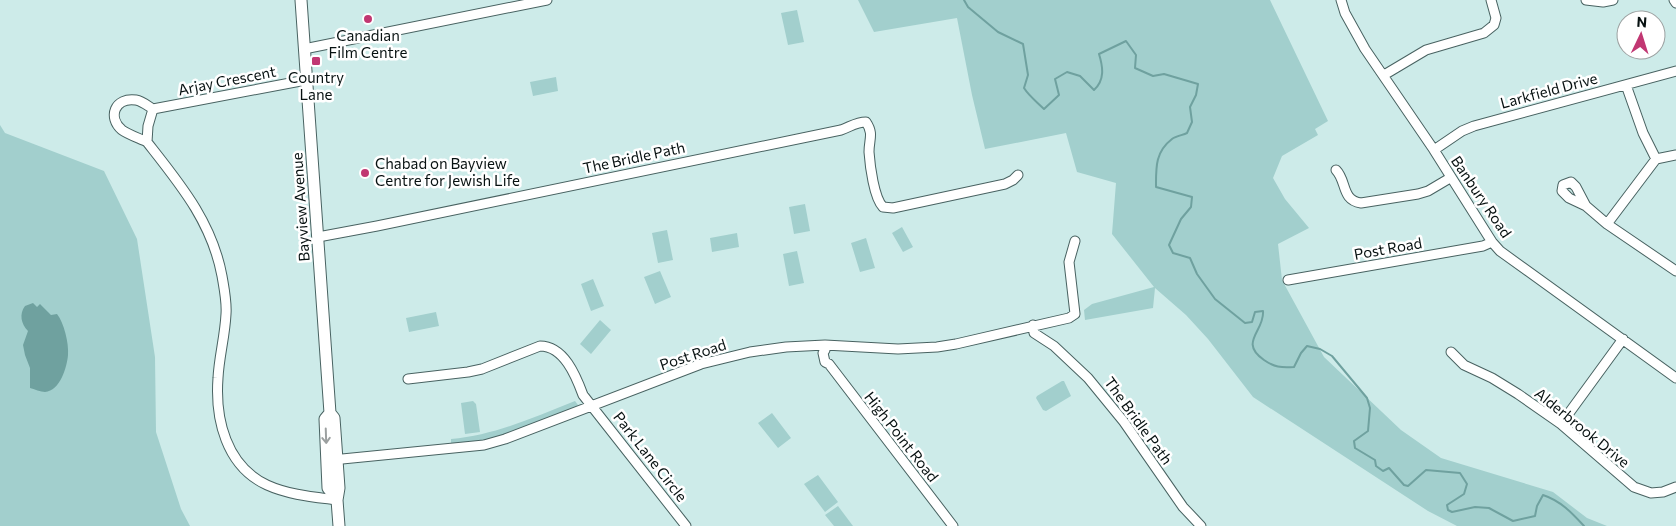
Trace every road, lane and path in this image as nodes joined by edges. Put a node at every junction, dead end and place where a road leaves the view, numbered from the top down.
1 (301, 0) edge
2 (547, 0) edge
3 (1341, 0) edge
4 (1491, 0) edge
5 (1586, 0) edge
6 (1613, 0) edge
7 (304, 49) junction
8 (1676, 71) edge
9 (1384, 75) junction
10 (306, 80) junction
11 (1626, 85) junction
12 (153, 109) junction
13 (147, 142) junction
14 (1434, 150) junction
15 (1676, 155) edge
16 (1656, 159) junction
17 (1336, 170) dead end
18 (1018, 175) dead end
19 (1450, 178) junction
20 (1586, 206) dead end
21 (1607, 224) junction
22 (318, 237) junction
23 (1075, 241) dead end
24 (1492, 242) junction
25 (1674, 266) edge
26 (1288, 280) dead end
27 (1033, 325) junction
28 (1623, 339) junction
29 (825, 348) junction
30 (1451, 352) dead end
31 (1676, 378) edge
32 (408, 379) dead end
33 (592, 406) junction
34 (1562, 424) junction
35 (332, 460) junction
36 (1676, 487) edge
37 (337, 500) junction
38 (338, 526) edge
39 (686, 526) edge
40 (953, 526) edge
41 (1201, 526) edge

1 - 7 main road, Bayview Avenue
2 - 7 street
3 - 9 street, Banbury Road
4 - 9 street
5 - 6 street
7 - 10 main road, Bayview Avenue
8 - 11 street, Larkfield Drive
9 - 14 street, Banbury Road
10 - 12 street, Arjay Crescent
10 - 22 main road, Bayview Avenue
11 - 14 street, Larkfield Drive
11 - 16 street
12 - 13 street
12 - 13 street
13 - 37 street
14 - 19 street, Banbury Road
15 - 16 street
16 - 21 street
17 - 19 street
18 - 22 street, The Bridle Path
19 - 24 street, Banbury Road
20 - 21 street
21 - 25 street
22 - 35 main road, Bayview Avenue
23 - 27 street, Post Road
24 - 26 street, Post Road
24 - 28 street, Banbury Road
27 - 29 street, Post Road
27 - 41 street, The Bridle Path
28 - 31 street, Banbury Road
28 - 34 street
29 - 33 street, Post Road
29 - 40 street, High Point Road
30 - 34 street, Alderbrook Drive
32 - 33 street, Park Lane Circle
33 - 35 street, Post Road
33 - 39 street, Park Lane Circle
34 - 36 street, Alderbrook Drive
35 - 37 main road, Bayview Avenue
37 - 38 main road, Bayview Avenue

